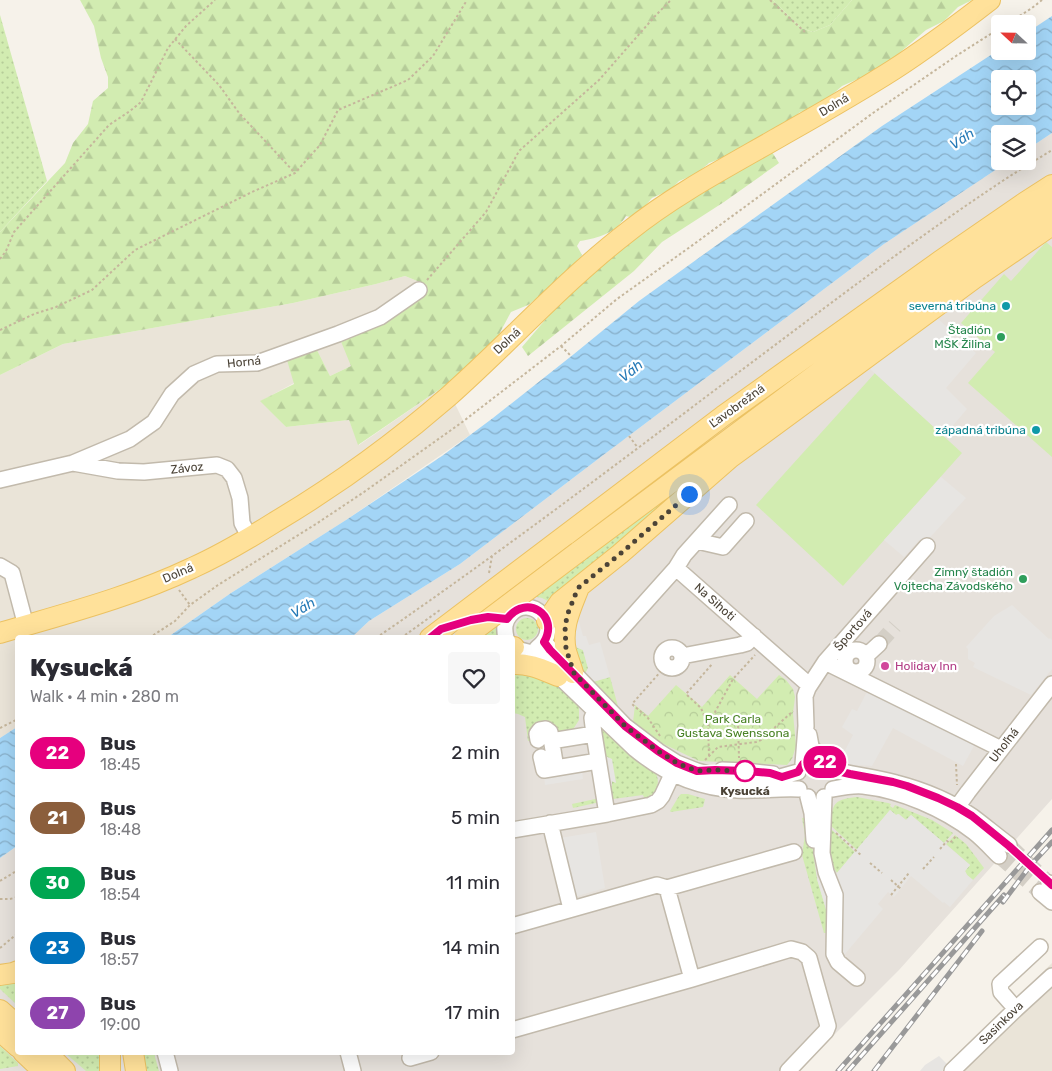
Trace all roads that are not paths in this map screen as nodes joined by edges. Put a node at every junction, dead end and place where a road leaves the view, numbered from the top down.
1 (990, 0) edge
2 (1052, 185) edge
3 (1052, 206) edge
4 (1052, 225) edge
5 (419, 290) road end
6 (73, 463) junction
7 (0, 480) edge
8 (729, 506) dead end
9 (746, 521) dead end
10 (250, 538) junction
11 (697, 541) junction
12 (927, 546) dead end
13 (542, 554) junction
14 (0, 566) edge
15 (676, 568) junction
16 (578, 588) junction
17 (547, 621) junction
18 (26, 626) junction
19 (0, 633) edge
20 (436, 633) edge
21 (468, 635) edge
22 (508, 635) edge
23 (515, 635) edge
24 (616, 635) dead end
25 (754, 636) junction
26 (515, 638) edge
27 (515, 641) edge
28 (544, 642) junction
29 (515, 644) edge
30 (879, 644) tunnel mouth
31 (836, 650) junction
32 (682, 656) dead end
33 (862, 664) junction
34 (835, 665) junction
35 (566, 674) junction
36 (810, 684) junction
37 (1052, 684) edge
38 (602, 710) junction
39 (806, 726) junction
40 (581, 736) junction
41 (1001, 749) junction
42 (541, 757) dead end
43 (821, 760) junction
44 (586, 763) junction
45 (556, 768) junction
46 (800, 768) junction
47 (675, 769) junction
48 (833, 770) junction
49 (804, 793) junction
50 (828, 793) junction
51 (954, 812) junction
52 (608, 814) junction
53 (550, 823) junction
54 (515, 829) edge
55 (1004, 851) tunnel mouth
56 (794, 852) dead end
57 (1047, 887) tunnel mouth
58 (666, 888) junction
59 (1052, 902) edge
60 (572, 909) junction
61 (834, 916) junction
62 (515, 925) edge
63 (1040, 947) dead end
64 (15, 972) edge
65 (0, 975) edge
66 (1052, 976) edge
67 (857, 978) dead end
68 (692, 979) junction
69 (1016, 1008) junction
70 (0, 1010) edge
71 (15, 1023) edge
72 (515, 1029) edge
73 (0, 1031) edge
74 (15, 1044) edge
75 (26, 1055) edge
76 (49, 1055) edge
77 (110, 1055) edge
78 (133, 1055) edge
79 (166, 1055) edge
80 (349, 1055) edge
81 (424, 1055) edge
82 (410, 1061) edge
83 (65, 1070) edge
84 (44, 1071) edge
85 (110, 1071) edge
86 (136, 1071) edge
87 (170, 1071) edge
88 (353, 1071) edge
89 (788, 1071) edge
90 (952, 1071) edge

1 - 10 main road, Dolná
2 - 13 main road, Ľavobrežná
3 - 21 main road, Ľavobrežná, bridge
4 - 16 main road
5 - 6 street, Horná
6 - 7 street, Horná
6 - 10 street, Závoz
8 - 11 street
9 - 11 street
10 - 18 main road, Dolná
11 - 15 street
12 - 31 street, Športová
13 - 20 main road, Ľavobrežná
13 - 23 main road
14 - 18 street
15 - 24 street
15 - 25 street, Na Sihoti
16 - 17 main road
16 - 35 main road
17 - 26 street
17 - 28 street
18 - 19 main road, Dolná
20 - 22 main road
25 - 32 street
25 - 36 street, Na Sihoti
27 - 28 street
28 - 35 street
29 - 35 main road
30 - 33 street
31 - 33 street
31 - 34 street, Športová
33 - 34 street
33 - 34 street
33 - 41 street
34 - 36 street, Športová
35 - 38 street
36 - 39 street, Športová
37 - 41 street, Uhoľná
38 - 40 street
38 - 47 street
39 - 43 street, Športová
39 - 46 street, Športová
40 - 44 street
40 - 44 street
40 - 45 street
41 - 51 street, Uhoľná
42 - 45 street
43 - 46 street
43 - 48 street
44 - 45 street
44 - 52 street
46 - 47 street
46 - 49 street
47 - 49 street
47 - 52 street
48 - 50 street
48 - 51 street
49 - 50 street
49 - 61 street
50 - 51 street
50 - 61 street
51 - 55 street
52 - 53 street
53 - 54 street
53 - 60 street
56 - 58 street
57 - 59 street
58 - 60 street
58 - 68 street
60 - 62 street
61 - 67 street
63 - 69 street
64 - 65 main road
66 - 69 street, Sasinkova
68 - 72 street
68 - 89 street
69 - 90 street, Sasinkova
70 - 71 main road
73 - 74 main road
75 - 84 main road
76 - 83 main road
77 - 85 main road
78 - 86 main road
79 - 87 street
80 - 88 street
81 - 82 street

